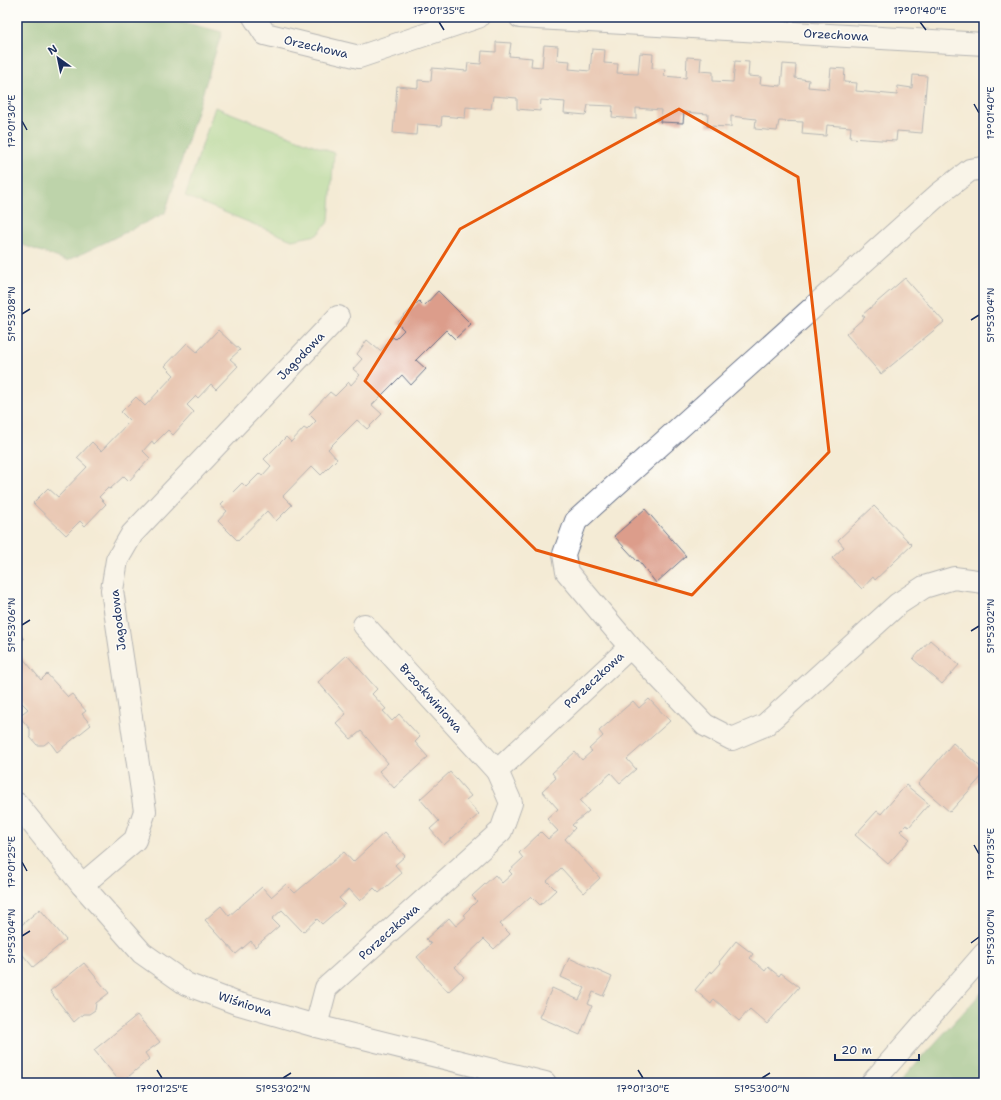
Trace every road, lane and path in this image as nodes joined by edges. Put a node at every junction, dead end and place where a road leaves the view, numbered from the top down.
1 (254, 17) edge
2 (478, 17) edge
3 (520, 17) edge
4 (984, 44) edge
5 (984, 168) edge
6 (338, 317) dead end
7 (984, 582) edge
8 (364, 625) dead end
9 (630, 647) junction
10 (497, 771) junction
11 (17, 804) edge
12 (82, 885) junction
13 (984, 954) edge
14 (316, 1026) junction
15 (545, 1083) edge
16 (872, 1083) edge

1 - 2 street, Orzechowa
3 - 4 street, Orzechowa
5 - 9 street
6 - 12 street, Jagodowa
7 - 9 street, Porzeczkowa
8 - 10 street, Brzoskwiniowa
9 - 10 street, Porzeczkowa
10 - 14 street, Porzeczkowa
11 - 12 street, Wiśniowa
12 - 14 street, Wiśniowa
13 - 16 street
14 - 15 street, Wiśniowa

